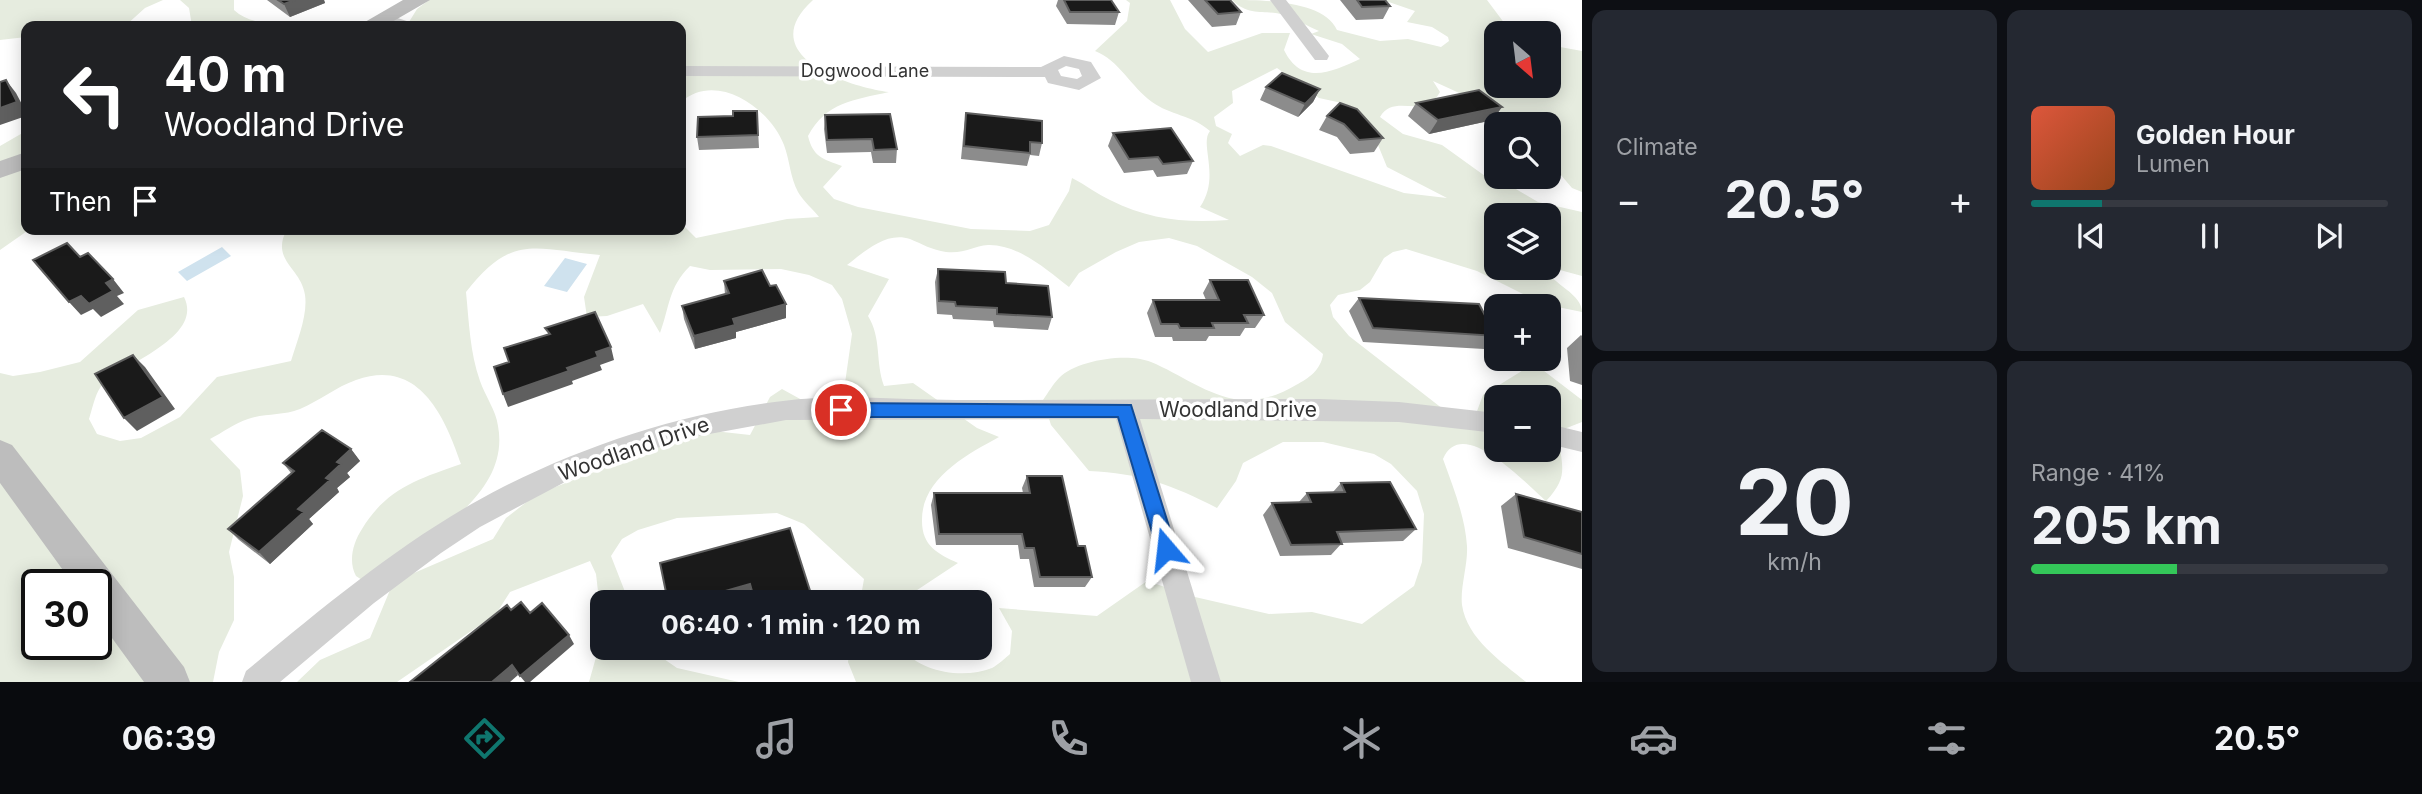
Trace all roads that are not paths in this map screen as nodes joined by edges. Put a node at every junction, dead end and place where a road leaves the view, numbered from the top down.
1 (419, 0) edge
2 (1278, 0) edge
3 (381, 21) edge
4 (1321, 56) dead end
5 (686, 71) edge
6 (1048, 72) dead end
7 (21, 162) edge
8 (0, 170) edge
9 (1125, 410) junction
10 (1484, 422) edge
11 (1561, 437) edge
12 (1582, 442) edge
13 (0, 455) edge
14 (169, 682) edge
15 (257, 682) edge
16 (1206, 682) edge

1 - 3 main road
2 - 4 street
5 - 6 street, Dogwood Lane
7 - 8 main road
9 - 10 street, Woodland Drive
9 - 15 street, Woodland Drive
9 - 16 street
11 - 12 street
13 - 14 main road

